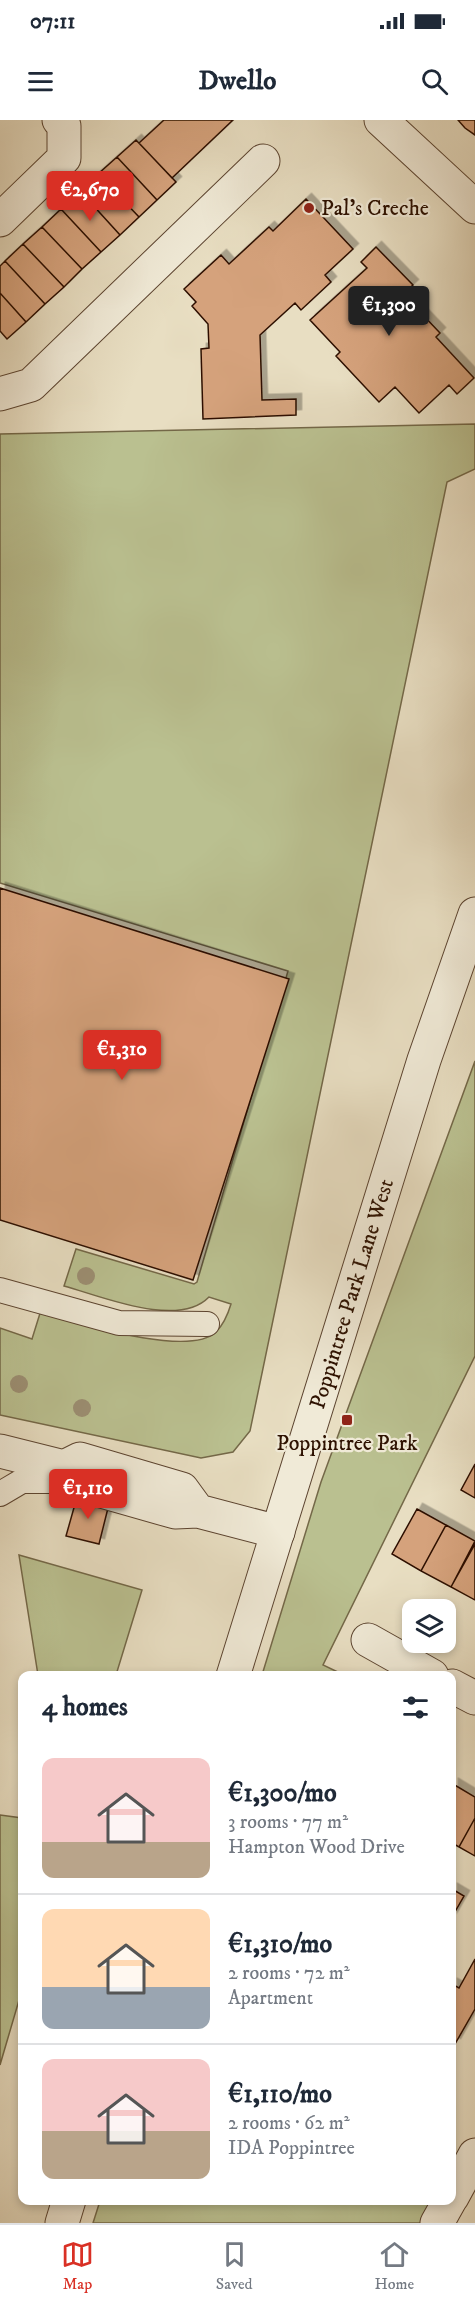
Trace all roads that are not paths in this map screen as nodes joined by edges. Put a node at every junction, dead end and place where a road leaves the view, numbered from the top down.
1 (59, 120) edge
2 (381, 120) edge
3 (263, 160) dead end
4 (6, 201) edge
5 (475, 207) edge
6 (0, 394) edge
7 (475, 914) edge
8 (0, 1290) edge
9 (207, 1324) dead end
10 (0, 1451) edge
11 (68, 1474) junction
12 (0, 1494) edge
13 (278, 1532) junction
14 (368, 1640) dead end
15 (235, 1671) edge
16 (423, 1671) edge
17 (456, 1688) edge
18 (475, 1698) edge
19 (467, 2152) edge
20 (456, 2184) edge
21 (67, 2205) edge
22 (448, 2205) edge
23 (62, 2223) edge
24 (438, 2223) edge

1 - 4 street
2 - 5 street
3 - 6 street
7 - 13 street, Poppintree Park Lane West
8 - 9 lane
10 - 11 street
11 - 12 lane
11 - 13 street
13 - 15 street, Poppintree Park Lane West
14 - 16 street
17 - 18 street
19 - 20 street
21 - 23 street
22 - 24 street

